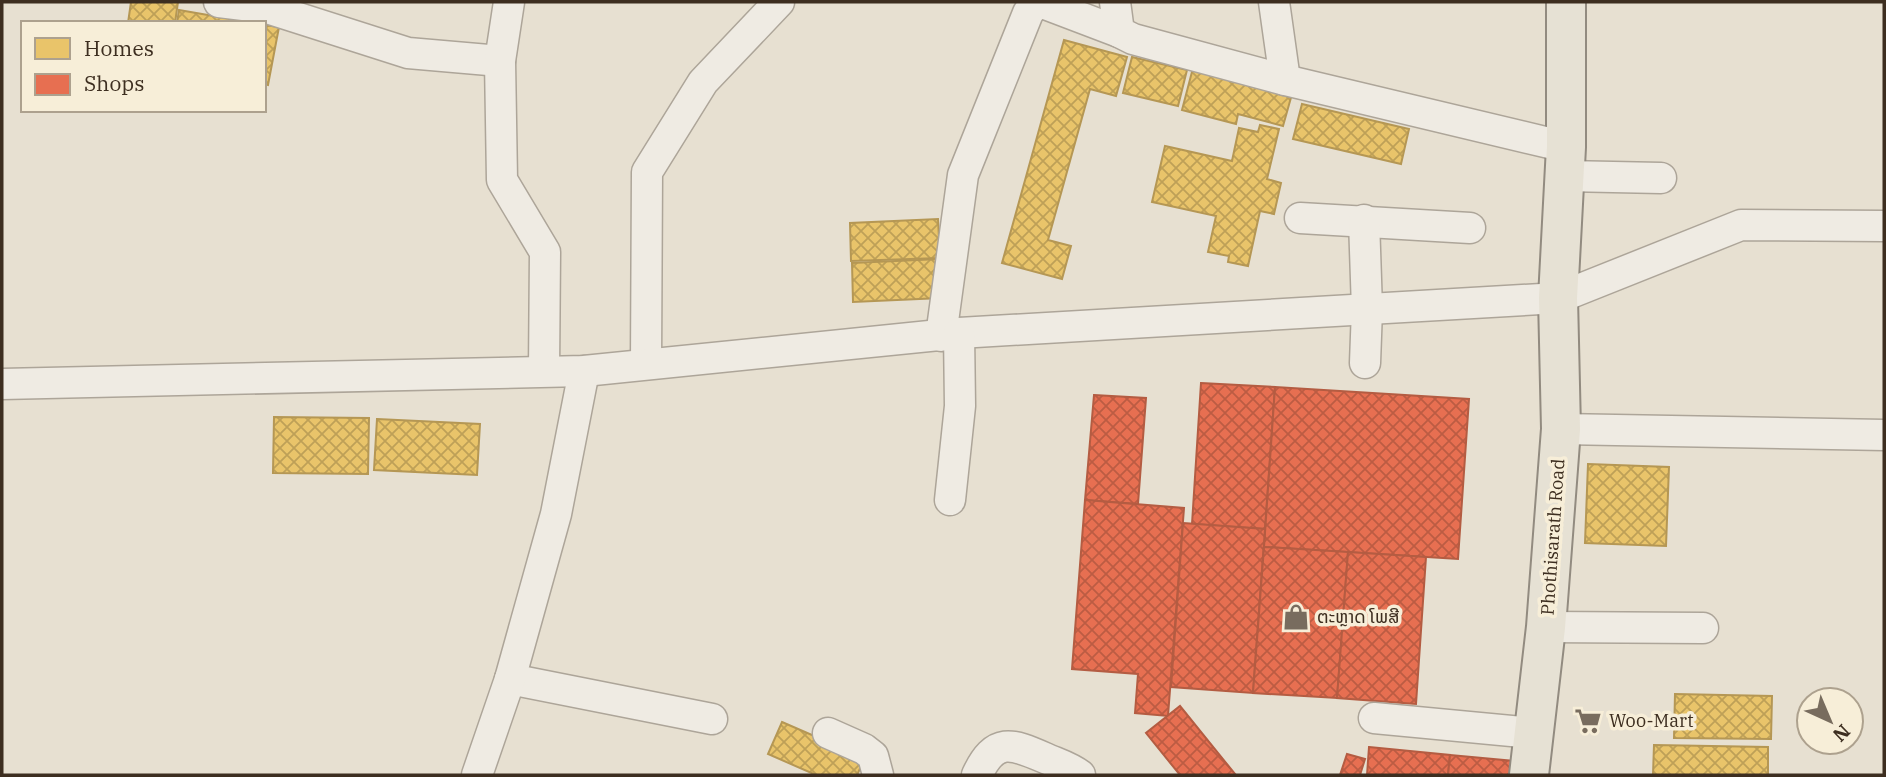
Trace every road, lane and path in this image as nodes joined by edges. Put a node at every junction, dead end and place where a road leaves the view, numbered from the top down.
1 (219, 2) edge
2 (509, 2) edge
3 (779, 2) edge
4 (1115, 2) edge
5 (1274, 2) edge
6 (1566, 2) edge
7 (1119, 32) junction
8 (500, 61) junction
9 (1285, 80) junction
10 (1565, 162) junction
11 (1661, 178) dead end
12 (1300, 218) dead end
13 (1364, 220) junction
14 (1884, 226) edge
15 (1470, 228) dead end
16 (1558, 298) junction
17 (1367, 309) junction
18 (950, 334) junction
19 (1365, 363) dead end
20 (646, 364) junction
21 (544, 370) junction
22 (584, 370) junction
23 (2, 384) edge
24 (1561, 429) junction
25 (1884, 435) edge
26 (950, 500) dead end
27 (1546, 627) junction
28 (1703, 628) dead end
29 (510, 679) junction
30 (1374, 718) dead end
31 (712, 719) dead end
32 (828, 733) dead end
33 (1533, 733) junction
34 (477, 775) edge
35 (878, 775) edge
36 (977, 775) edge
37 (1080, 775) edge
38 (1529, 775) edge

1 - 8 street
2 - 8 street
3 - 20 street
4 - 7 street
5 - 9 street
6 - 10 main road, Phothisarath Road
7 - 9 street
7 - 18 street
8 - 21 street
9 - 10 street
10 - 11 street
10 - 16 main road, Phothisarath Road
12 - 13 street
13 - 15 street
13 - 17 street
14 - 16 street
16 - 17 street
16 - 24 main road, Phothisarath Road
17 - 18 street
17 - 19 street
18 - 20 street
18 - 26 street
20 - 22 street
21 - 22 street
21 - 23 street
22 - 29 street
24 - 25 street
24 - 27 main road, Phothisarath Road
27 - 28 street
27 - 33 main road, Phothisarath Road
29 - 31 street
29 - 34 street
30 - 33 street
32 - 35 street
33 - 38 main road, Phothisarath Road
36 - 37 street

